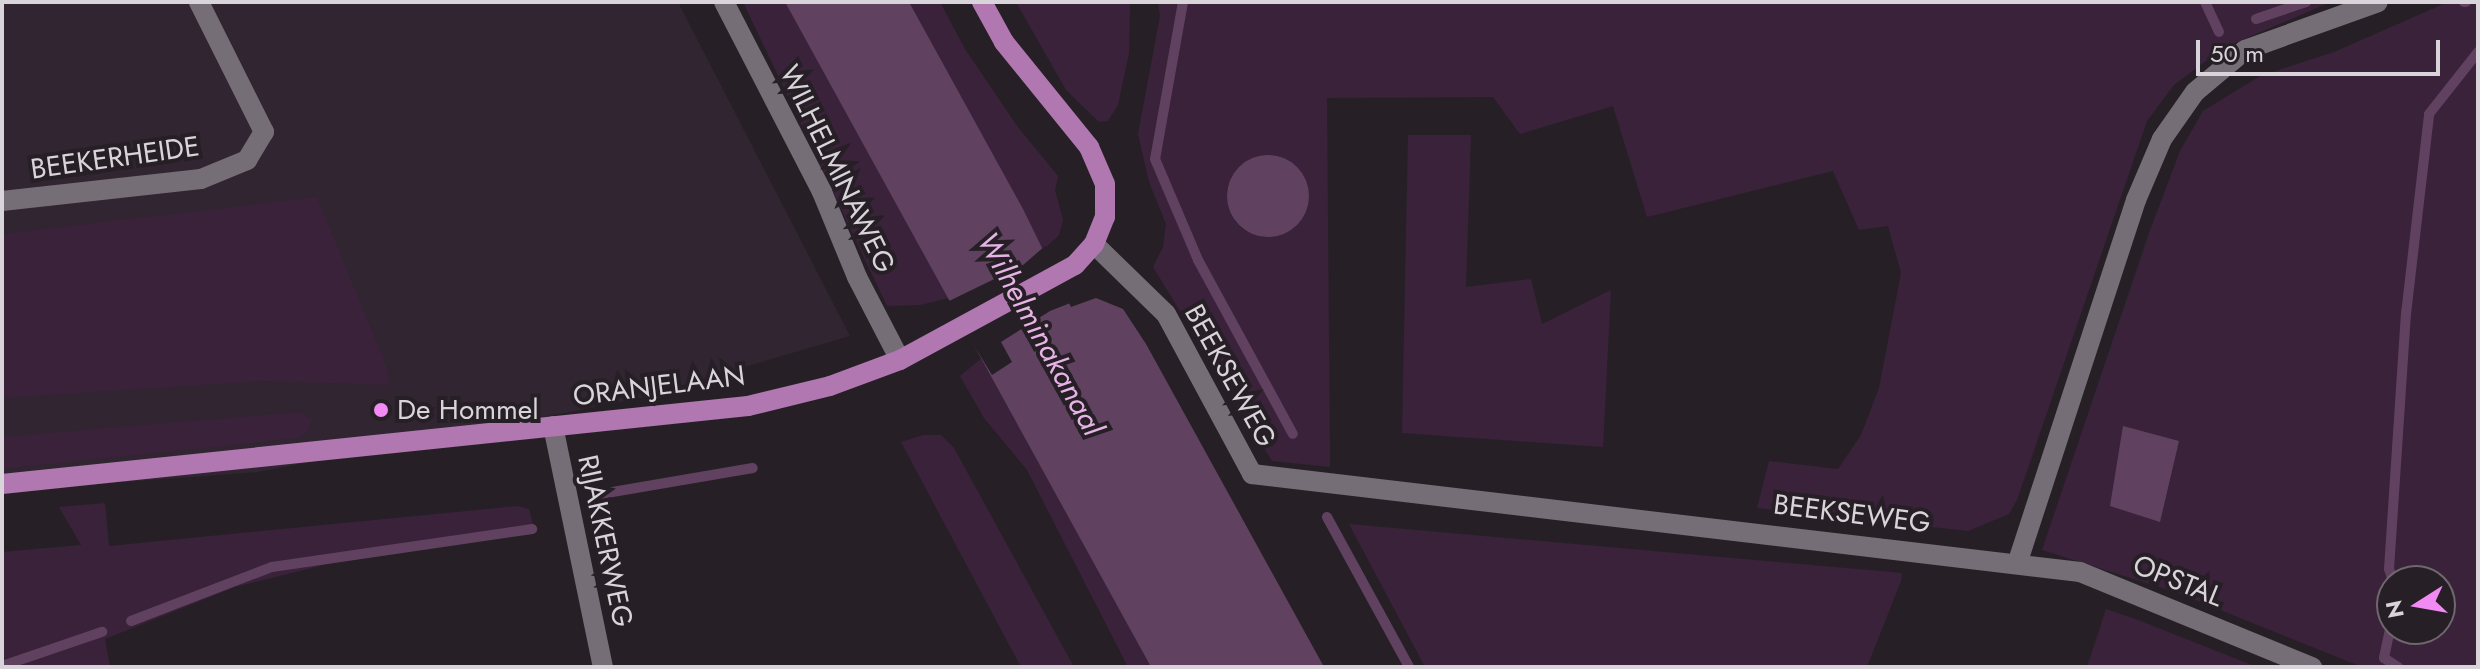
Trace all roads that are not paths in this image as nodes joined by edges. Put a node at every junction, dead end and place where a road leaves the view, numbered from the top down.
1 (199, 2) edge
2 (724, 2) edge
3 (982, 2) edge
4 (2378, 2) edge
5 (2, 201) edge
6 (1094, 244) junction
7 (900, 360) junction
8 (553, 426) junction
9 (2, 484) edge
10 (2018, 561) junction
11 (603, 667) edge
12 (2312, 667) edge

1 - 5 street, BEEKERHEIDE
2 - 7 street, WILHELMINAWEG
3 - 6 main road
4 - 10 street
6 - 7 main road, ORANJELAAN
6 - 10 street, BEEKSEWEG
7 - 8 main road, ORANJELAAN
8 - 9 main road, ORANJELAAN
8 - 11 street, RIJAKKERWEG
10 - 12 street, OPSTAL

